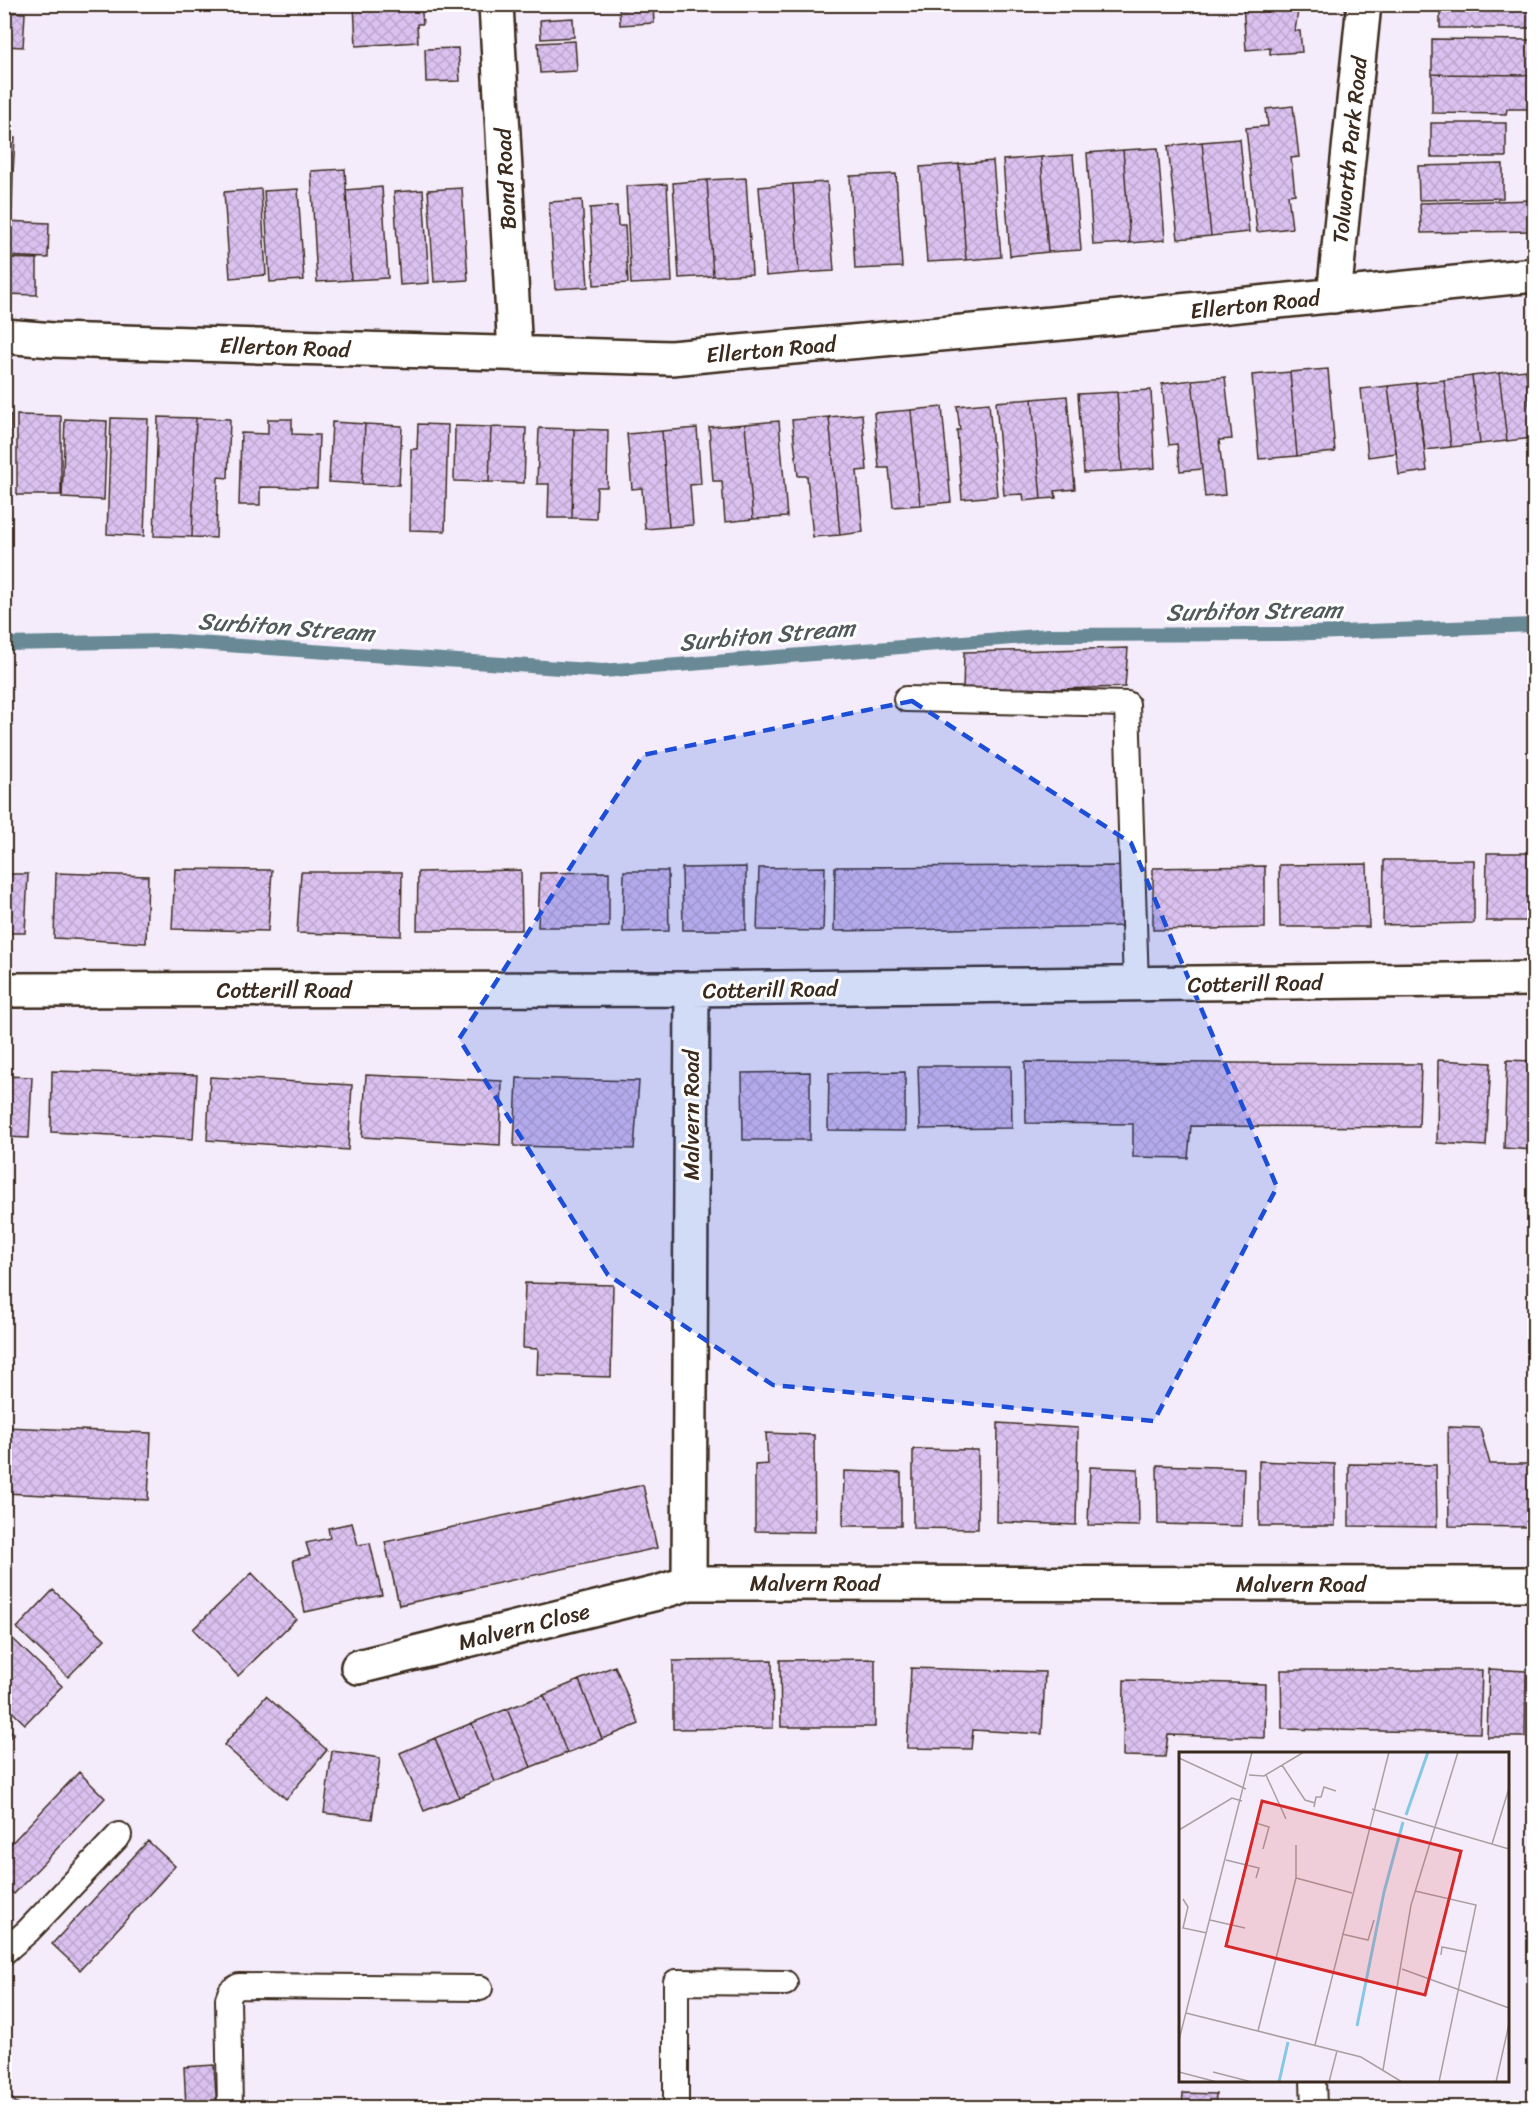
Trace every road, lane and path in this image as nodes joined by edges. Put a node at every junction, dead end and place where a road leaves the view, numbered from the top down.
1 (496, 4) edge
2 (1364, 4) edge
3 (1534, 275) edge
4 (1334, 296) junction
5 (4, 336) edge
6 (515, 354) junction
7 (906, 699) dead end
8 (1534, 979) edge
9 (1136, 985) junction
10 (692, 989) junction
11 (4, 990) edge
12 (689, 1583) junction
13 (1534, 1584) edge
14 (358, 1667) dead end
15 (119, 1835) dead end
16 (4, 1952) edge
17 (785, 1983) dead end
18 (480, 1988) dead end
19 (1313, 2082) edge
20 (230, 2108) edge
21 (676, 2108) edge
22 (1314, 2108) edge

1 - 6 street, Bond Road
2 - 4 street, Tolworth Park Road
3 - 4 street, Ellerton Road
4 - 6 street, Ellerton Road
5 - 6 street, Ellerton Road
7 - 9 lane
8 - 9 street, Cotterill Road
9 - 10 street, Cotterill Road
10 - 11 street, Cotterill Road
10 - 12 street, Malvern Road
12 - 13 street, Malvern Road
12 - 14 street, Malvern Close
15 - 16 lane
17 - 21 lane
18 - 20 lane
19 - 22 lane

